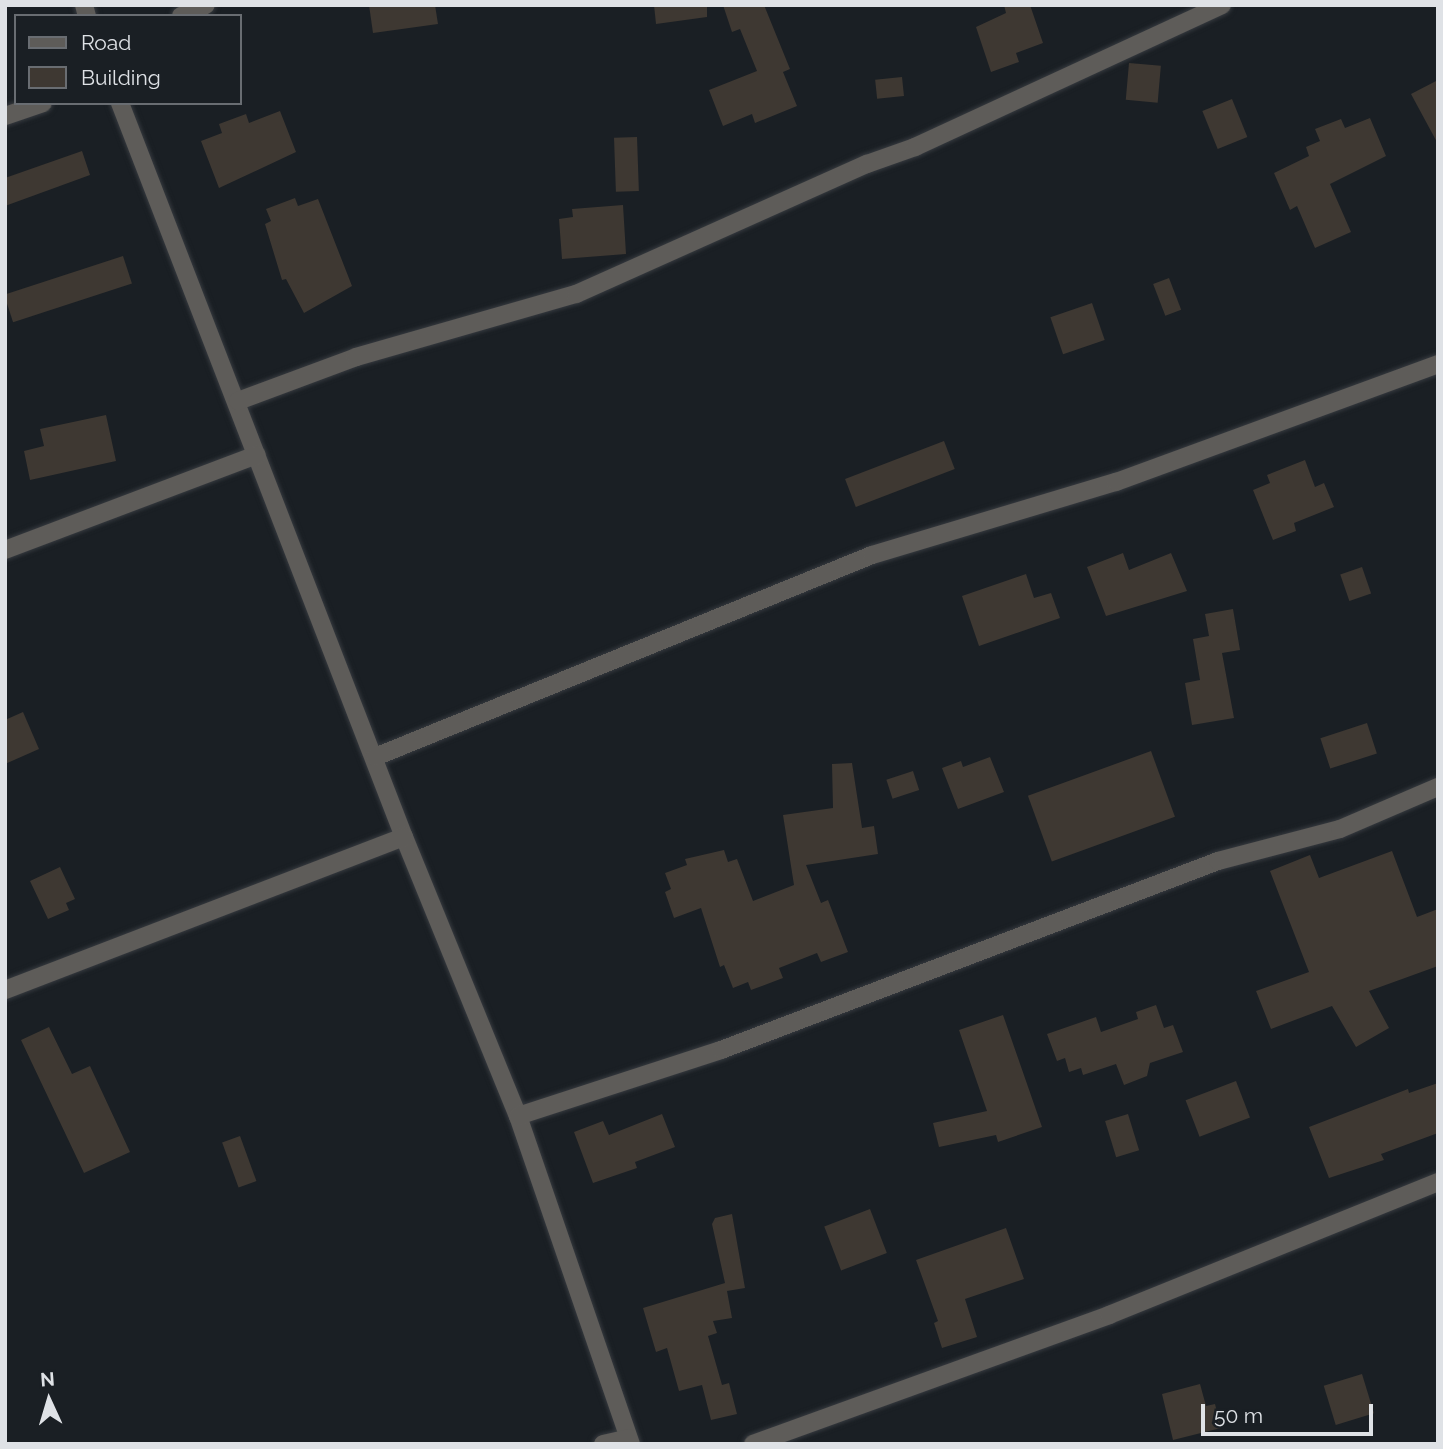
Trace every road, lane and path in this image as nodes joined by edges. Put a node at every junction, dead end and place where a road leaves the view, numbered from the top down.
1 (206, 5) edge
2 (1222, 5) edge
3 (186, 14) edge
4 (38, 105) edge
5 (121, 105) edge
6 (5, 117) edge
7 (1438, 364) edge
8 (238, 401) junction
9 (257, 455) junction
10 (5, 550) edge
11 (374, 757) junction
12 (1438, 788) edge
13 (404, 837) junction
14 (5, 990) edge
15 (518, 1116) junction
16 (1438, 1182) edge
17 (630, 1441) edge
18 (603, 1444) edge
19 (753, 1444) edge

1 - 3 street
2 - 8 street
4 - 6 street
5 - 8 street
7 - 11 street
8 - 9 street
9 - 10 street
9 - 11 street
11 - 13 street
12 - 15 street
13 - 14 street
13 - 15 street
15 - 17 street
16 - 19 street
17 - 18 street

